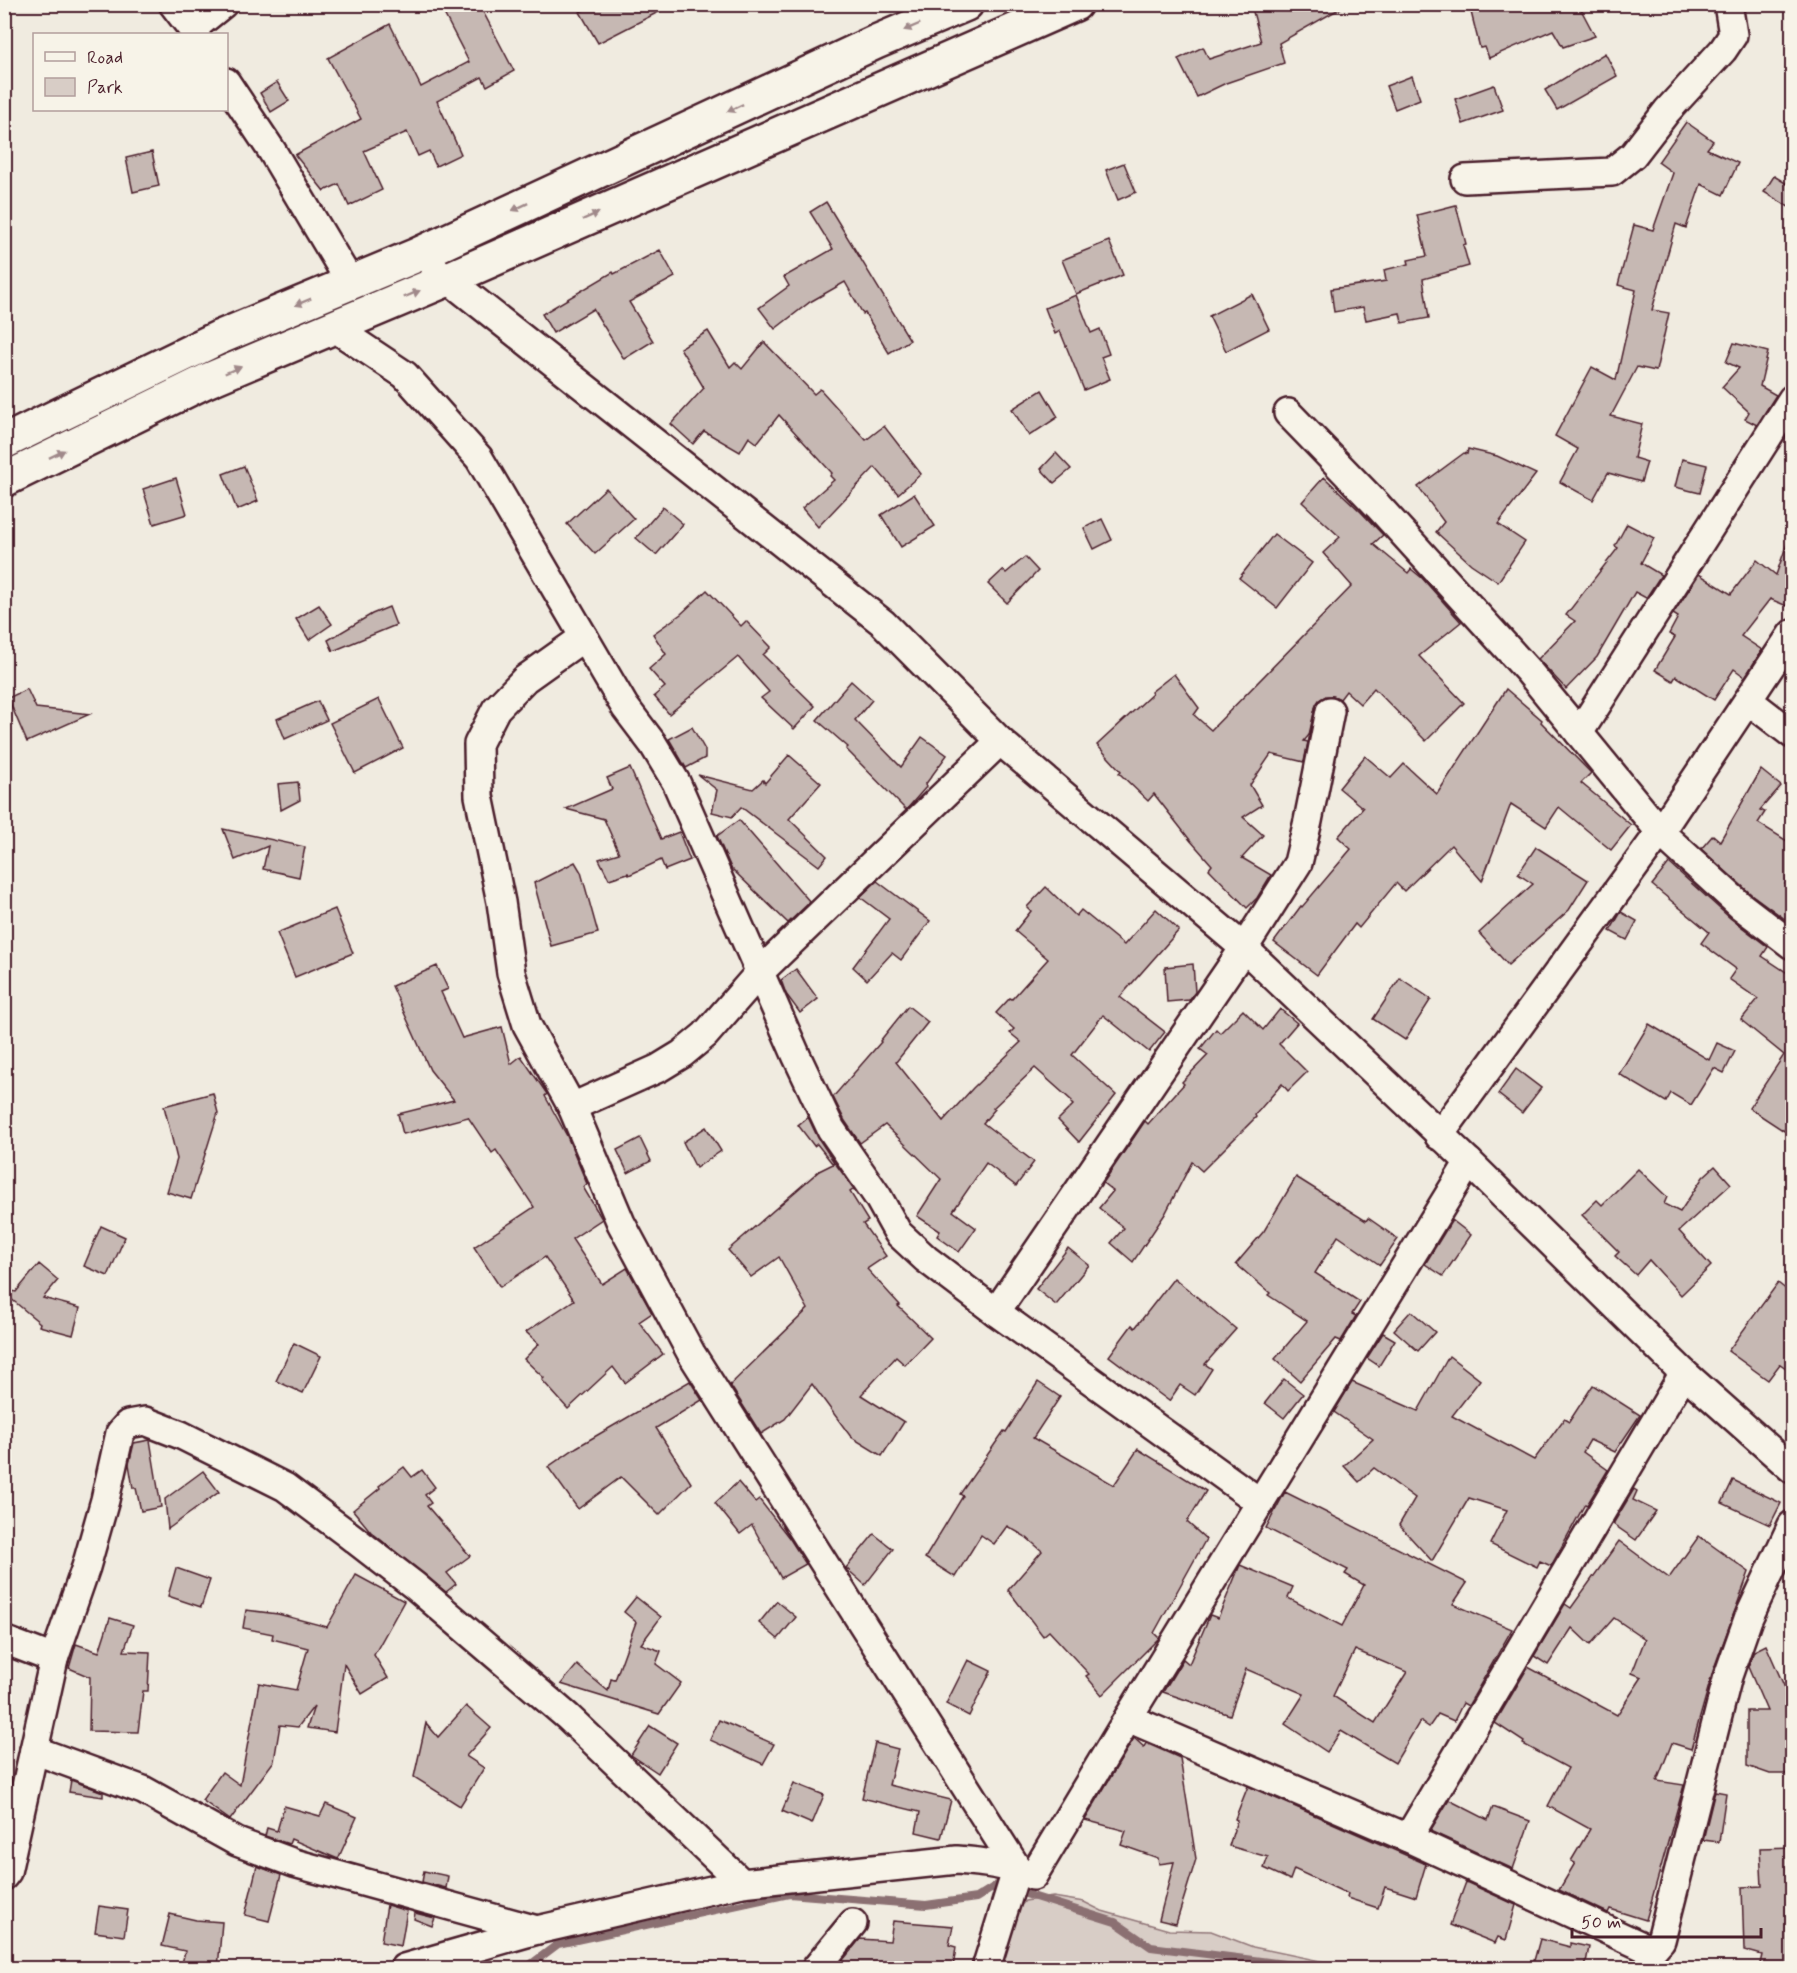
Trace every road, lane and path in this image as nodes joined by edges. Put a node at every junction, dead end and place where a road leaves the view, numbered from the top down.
1 (173, 4) edge
2 (224, 4) edge
3 (966, 4) edge
4 (1075, 4) edge
5 (1728, 4) edge
6 (194, 32) edge
7 (228, 85) edge
8 (1465, 179) dead end
9 (417, 255) junction
10 (448, 279) junction
11 (350, 282) junction
12 (333, 327) junction
13 (1792, 399) edge
14 (1288, 413) dead end
15 (4, 442) edge
16 (4, 480) edge
17 (1792, 634) edge
18 (584, 637) junction
19 (1749, 701) junction
20 (1330, 711) dead end
21 (1579, 733) junction
22 (1792, 734) edge
23 (1000, 741) junction
24 (1660, 832) junction
25 (1792, 945) edge
26 (1244, 948) junction
27 (760, 972) junction
28 (572, 1107) junction
29 (1439, 1136) junction
30 (1469, 1162) junction
31 (996, 1312) junction
32 (1684, 1373) junction
33 (1792, 1469) edge
34 (1261, 1503) junction
35 (1792, 1525) edge
36 (4, 1640) edge
37 (54, 1659) junction
38 (1128, 1718) junction
39 (34, 1750) junction
40 (1408, 1838) junction
41 (1017, 1869) junction
42 (4, 1876) edge
43 (742, 1883) junction
44 (853, 1923) dead end
45 (537, 1930) junction
46 (404, 1968) edge
47 (816, 1968) edge
48 (986, 1968) edge

1 - 6 street
2 - 6 street
3 -> 9 main road
10 -> 4 main road
5 - 8 street
7 - 11 street
9 - 10 street
9 - 11 main road
12 -> 10 main road
10 - 23 street
11 -> 15 main road
16 -> 12 main road
12 - 18 street
13 - 21 street
14 - 21 street
17 - 19 street
18 - 27 street
18 - 28 street
19 - 22 street
19 - 24 street
20 - 26 street
21 - 24 street
23 - 26 street
23 - 27 street
24 - 25 street
24 - 29 street
26 - 29 street
26 - 31 street
27 - 28 street
27 - 31 street
28 - 41 street
29 - 30 street
30 - 32 street
30 - 34 street
31 - 34 street
32 - 33 street
32 - 40 street
34 - 38 street
35 - 40 street
36 - 37 street
37 - 39 street
37 - 43 street
38 - 40 street
38 - 41 street
39 - 42 street
39 - 45 street
41 - 43 street
41 - 48 street
43 - 45 street
44 - 47 street
45 - 46 street

